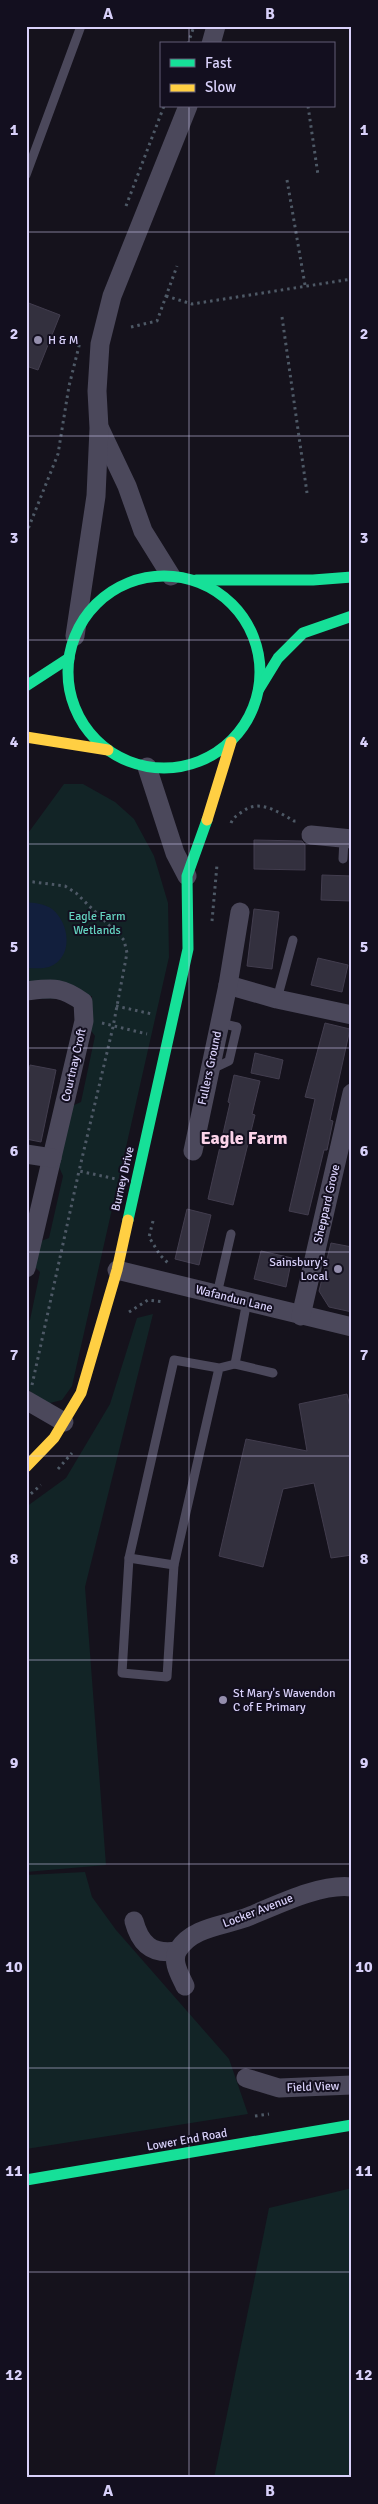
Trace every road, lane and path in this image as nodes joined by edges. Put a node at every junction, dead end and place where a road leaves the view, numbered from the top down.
1 (82, 26) edge
2 (194, 26) edge
3 (216, 26) edge
4 (189, 42) edge
5 (212, 42) edge
6 (187, 108) edge
7 (308, 108) edge
8 (318, 175) dead end
9 (26, 176) edge
10 (287, 180) dead end
11 (177, 266) dead end
12 (352, 279) edge
13 (305, 286) junction
14 (166, 296) junction
15 (282, 317) dead end
16 (132, 328) dead end
17 (99, 428) junction
18 (307, 493) dead end
19 (172, 576) junction
20 (352, 577) edge
21 (194, 580) junction
22 (352, 616) edge
23 (75, 636) junction
24 (69, 658) junction
25 (26, 686) edge
26 (259, 690) junction
27 (26, 738) edge
28 (231, 742) junction
29 (108, 750) junction
30 (148, 767) junction
31 (311, 835) dead end
32 (348, 839) edge
33 (343, 859) dead end
34 (187, 876) junction
35 (240, 912) dead end
36 (293, 940) dead end
37 (228, 985) junction
38 (26, 991) edge
39 (277, 999) junction
40 (116, 1006) dead end
41 (352, 1015) edge
42 (160, 1016) dead end
43 (84, 1019) junction
44 (168, 1038) junction
45 (352, 1093) edge
46 (193, 1152) dead end
47 (26, 1154) edge
48 (52, 1158) junction
49 (79, 1171) dead end
50 (231, 1234) dead end
51 (26, 1268) edge
52 (117, 1270) junction
53 (217, 1294) junction
54 (247, 1301) junction
55 (301, 1316) junction
56 (352, 1327) edge
57 (235, 1364) junction
58 (219, 1368) junction
59 (273, 1373) dead end
60 (28, 1401) edge
61 (64, 1422) junction
62 (26, 1467) edge
63 (129, 1558) junction
64 (174, 1564) junction
65 (352, 1886) edge
66 (134, 1921) dead end
67 (177, 1951) junction
68 (185, 1986) dead end
69 (246, 2078) dead end
70 (352, 2085) edge
71 (352, 2125) edge
72 (26, 2180) edge

1 - 9 lane
2 - 4 path
3 - 5 street
6 - 17 street
7 - 8 path
10 - 13 path
11 - 14 path
12 - 13 path
13 - 14 path
14 - 16 path
15 - 18 path
17 - 19 street
17 - 23 street
19 - 21 main road
19 - 23 main road
20 - 21 main road
21 - 26 main road
22 - 26 main road
23 - 24 main road
24 - 25 main road
24 - 29 main road
26 - 28 main road
27 - 29 main road
28 - 30 main road
28 - 34 main road
29 - 30 main road
30 - 34 street
31 - 32 street
32 - 33 lane
34 - 44 main road, Burney Drive
35 - 37 street, Fullers Ground
36 - 39 lane
37 - 39 street
37 - 46 street, Fullers Ground
38 - 43 street, Courtnay Croft
39 - 41 street
40 - 42 path
43 - 44 path
43 - 48 street, Courtnay Croft
44 - 52 main road, Burney Drive
45 - 55 street, Sheppard Grove
47 - 48 street
48 - 51 street, Courtnay Croft
49 - 60 path
50 - 53 lane
52 - 53 street, Wafandun Lane
52 - 61 main road, Burney Drive
53 - 54 street, Wafandun Lane
54 - 55 street, Wafandun Lane
54 - 57 lane
55 - 56 street, Wafandun Lane
57 - 58 lane
57 - 59 lane
58 - 63 lane
58 - 64 lane
60 - 61 street
61 - 62 main road, Burney Drive
63 - 64 lane
63 - 64 lane
65 - 67 street, Locker Avenue
66 - 67 street
67 - 68 street
69 - 70 street, Field View
71 - 72 main road, Lower End Road

